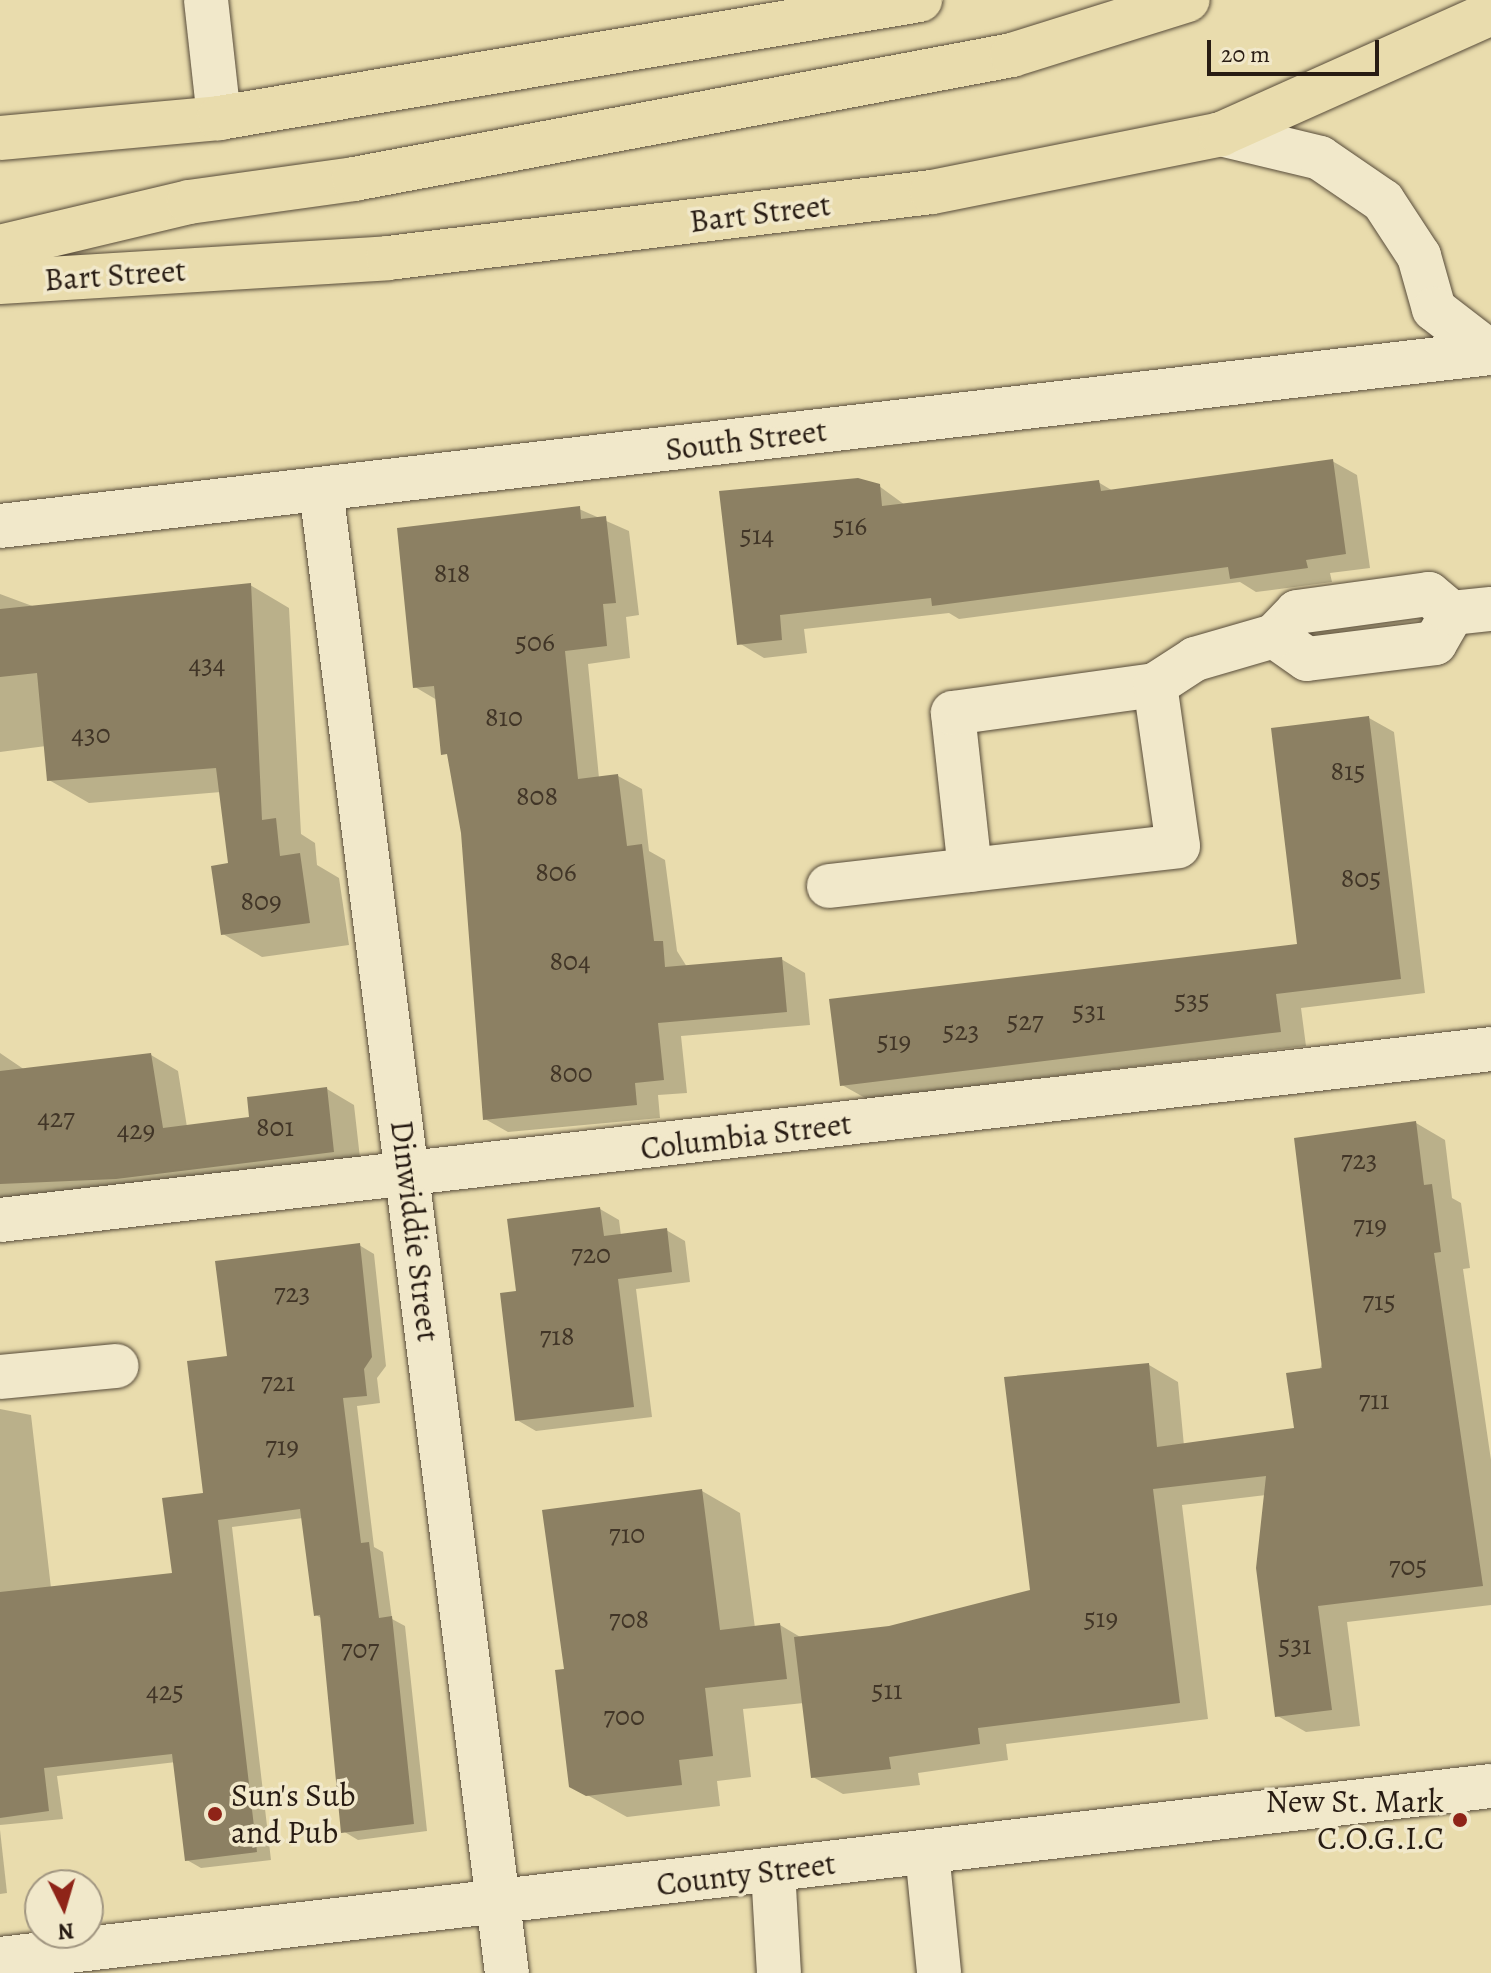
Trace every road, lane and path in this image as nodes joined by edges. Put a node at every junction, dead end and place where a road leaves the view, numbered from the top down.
1 (206, 0) edge
2 (920, 0) edge
3 (1188, 0) edge
4 (1491, 13) edge
5 (219, 118) junction
6 (1221, 134) junction
7 (0, 138) edge
8 (0, 247) edge
9 (0, 282) edge
10 (1491, 353) edge
11 (321, 489) junction
12 (0, 526) edge
13 (1471, 611) edge
14 (1155, 685) junction
15 (970, 870) junction
16 (829, 886) dead end
17 (1491, 1049) edge
18 (408, 1175) junction
19 (0, 1220) edge
20 (116, 1366) dead end
21 (0, 1377) edge
22 (1491, 1786) edge
23 (927, 1852) junction
24 (773, 1870) junction
25 (499, 1902) junction
26 (0, 1959) edge
27 (507, 1973) edge
28 (779, 1973) edge
29 (939, 1973) edge

1 - 5 street
2 - 5 main road
3 - 8 main road
4 - 6 main road, Bart Street
5 - 7 main road
6 - 9 main road, Bart Street
6 - 10 street
10 - 11 street, South Street
11 - 12 street, South Street
11 - 18 street, Dinwiddie Street
13 - 14 street
14 - 15 street
14 - 15 street
15 - 16 street
17 - 18 street, Columbia Street
18 - 19 street, Columbia Street
18 - 25 street, Dinwiddie Street
20 - 21 street
22 - 23 street, County Street
23 - 24 street, County Street
23 - 29 street
24 - 25 street, County Street
24 - 28 street
25 - 26 street, County Street
25 - 27 street, Dinwiddie Street

